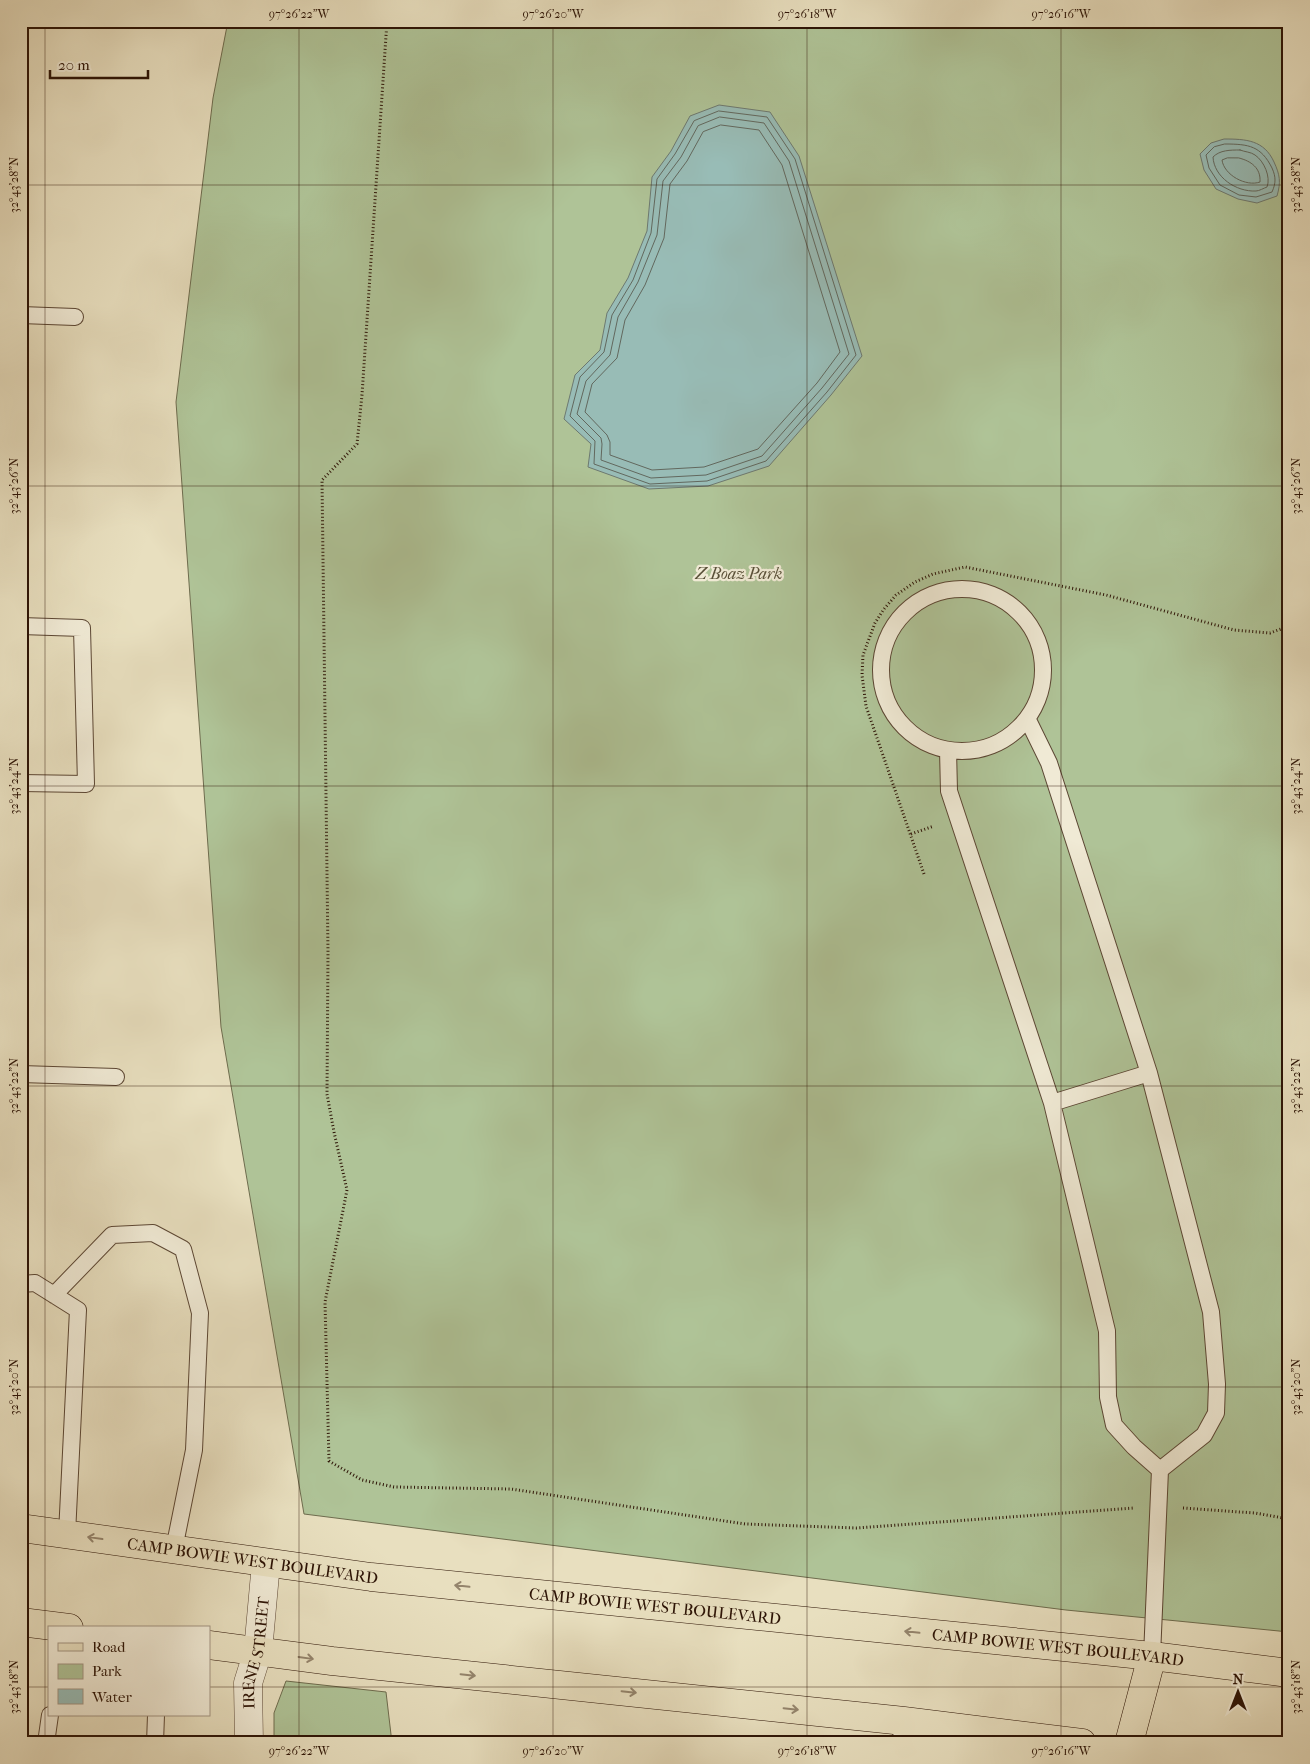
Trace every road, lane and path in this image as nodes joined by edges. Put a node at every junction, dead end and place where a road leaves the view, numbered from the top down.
1 (387, 21) edge
2 (21, 315) edge
3 (75, 317) dead end
4 (21, 626) edge
5 (1289, 626) edge
6 (1028, 720) junction
7 (948, 750) junction
8 (21, 783) edge
9 (924, 874) dead end
10 (1149, 1073) junction
11 (21, 1074) edge
12 (116, 1077) dead end
13 (1052, 1103) junction
14 (21, 1284) edge
15 (54, 1295) junction
16 (1160, 1470) junction
17 (1158, 1506) junction
18 (1289, 1519) edge
19 (21, 1528) edge
20 (67, 1534) junction
21 (174, 1549) junction
22 (266, 1563) junction
23 (21, 1622) edge
24 (55, 1626) edge
25 (210, 1645) edge
26 (258, 1651) junction
27 (1152, 1656) junction
28 (1289, 1672) edge
29 (50, 1716) edge
30 (156, 1716) edge
31 (902, 1732) edge
32 (46, 1743) edge
33 (155, 1743) edge
34 (249, 1743) edge
35 (1082, 1743) edge
36 (1129, 1743) edge

1 - 17 path
2 - 3 lane
4 - 8 lane
5 - 9 path
6 - 7 lane
6 - 7 lane
6 - 10 lane
7 - 13 lane
10 - 13 lane
10 - 16 lane
11 - 12 lane
13 - 16 lane
14 - 15 lane
15 - 20 lane
15 - 21 lane
16 - 17 lane
17 - 18 path
17 - 27 lane
19 - 20 main road, CAMP BOWIE WEST BOULEVARD
21 -> 20 main road, CAMP BOWIE WEST BOULEVARD
21 - 22 main road, CAMP BOWIE WEST BOULEVARD
22 - 26 street, IRENE STREET
27 -> 22 main road, CAMP BOWIE WEST BOULEVARD
23 - 24 main road
25 - 26 main road
26 -> 31 main road
26 - 34 street, IRENE STREET
27 - 28 main road, CAMP BOWIE WEST BOULEVARD
27 - 36 main road
29 - 32 lane
30 - 33 lane
31 - 35 main road

